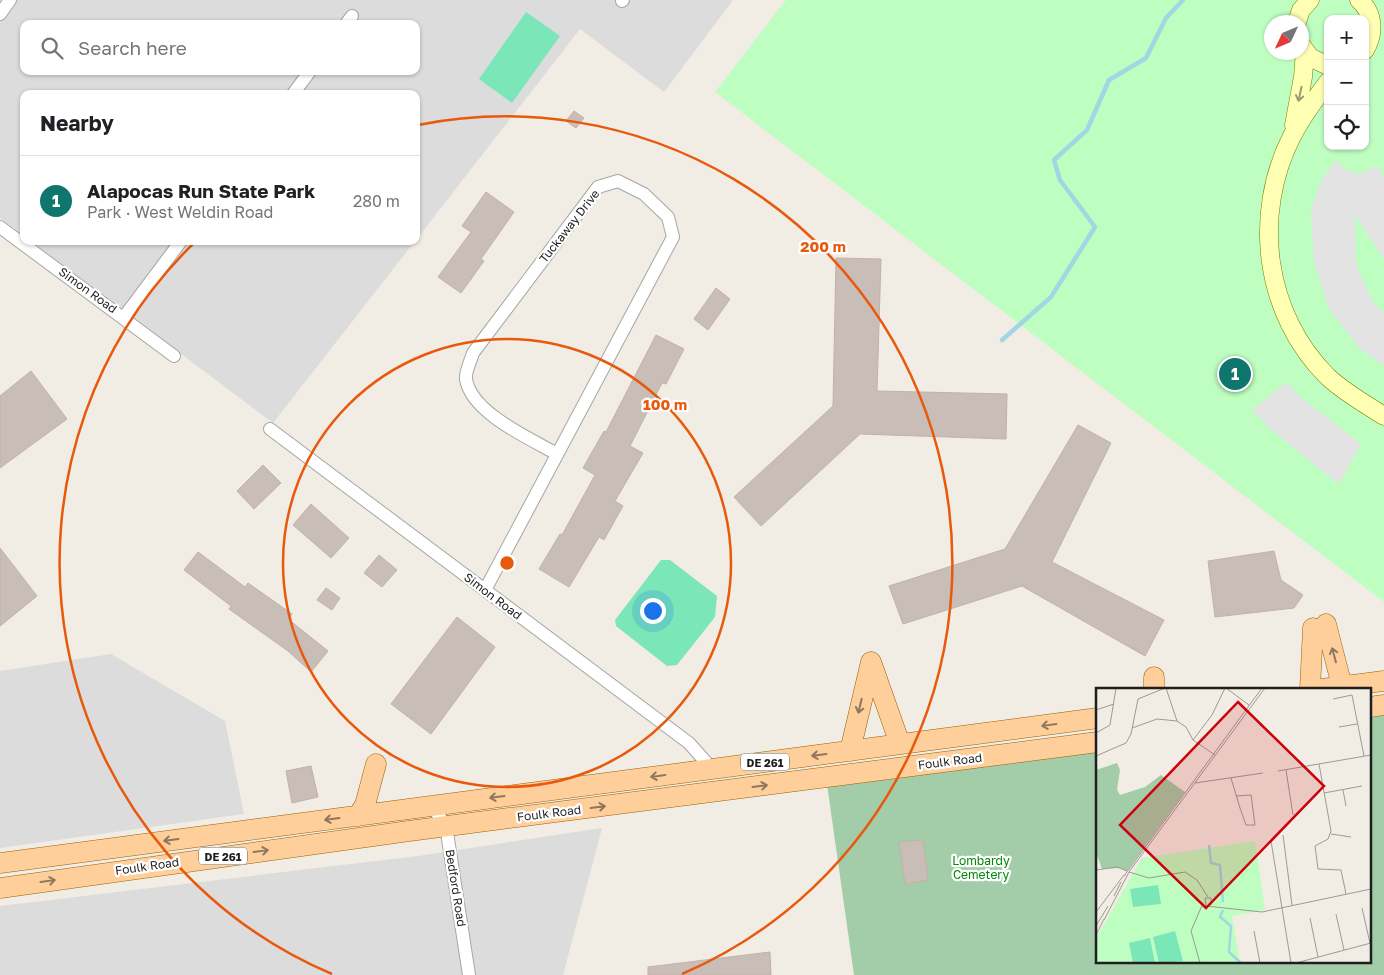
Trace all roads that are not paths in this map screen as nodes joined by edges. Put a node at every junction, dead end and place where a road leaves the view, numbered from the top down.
1 (10, 0) edge
2 (1360, 1) edge
3 (1384, 10) edge
4 (0, 14) edge
5 (1384, 37) edge
6 (1369, 38) edge
7 (1369, 47) edge
8 (1309, 54) edge
9 (1303, 60) edge
10 (1324, 64) edge
11 (307, 75) edge
12 (1324, 88) edge
13 (296, 90) edge
14 (1292, 136) junction
15 (0, 227) edge
16 (20, 241) edge
17 (25, 245) edge
18 (178, 245) edge
19 (124, 316) junction
20 (174, 356) dead end
21 (1384, 416) edge
22 (270, 429) dead end
23 (557, 454) junction
24 (485, 590) junction
25 (1384, 681) edge
26 (1342, 686) junction
27 (1310, 688) edge
28 (1329, 688) edge
29 (1096, 718) edge
30 (1024, 728) junction
31 (1096, 742) edge
32 (900, 744) junction
33 (850, 751) junction
34 (1028, 751) junction
35 (376, 764) dead end
36 (712, 769) junction
37 (432, 806) junction
38 (358, 816) junction
39 (446, 826) junction
40 (0, 863) edge
41 (0, 888) edge
42 (469, 975) edge

1 - 4 street
2 - 3 street
2 - 6 street
5 - 7 street
8 - 10 street
9 -> 14 street
11 - 13 street
12 - 14 street
14 - 21 street
15 - 16 street, Simon Road
17 - 19 street, Simon Road
18 - 19 street
19 - 20 street, Simon Road
22 - 24 street, Simon Road
23 - 23 street, Tuckaway Drive
23 - 24 street, Tuckaway Drive
24 - 36 street, Simon Road
25 - 26 main road
26 -> 27 main road
26 - 28 main road
29 -> 30 main road, Foulk Road / DE 261
30 - 32 main road, Foulk Road / DE 261
30 - 34 street
31 - 34 main road, Foulk Road / DE 261
32 - 33 main road, Foulk Road / DE 261
32 -> 33 main road
33 -> 36 main road, Foulk Road / DE 261
39 -> 34 main road, Foulk Road / DE 261
35 - 38 main road
36 -> 37 main road, Foulk Road / DE 261
37 - 38 main road, Foulk Road / DE 261
37 - 39 street, Bedford Road
38 -> 40 main road, Foulk Road / DE 261
41 -> 39 main road, Foulk Road / DE 261
39 - 42 street, Bedford Road

